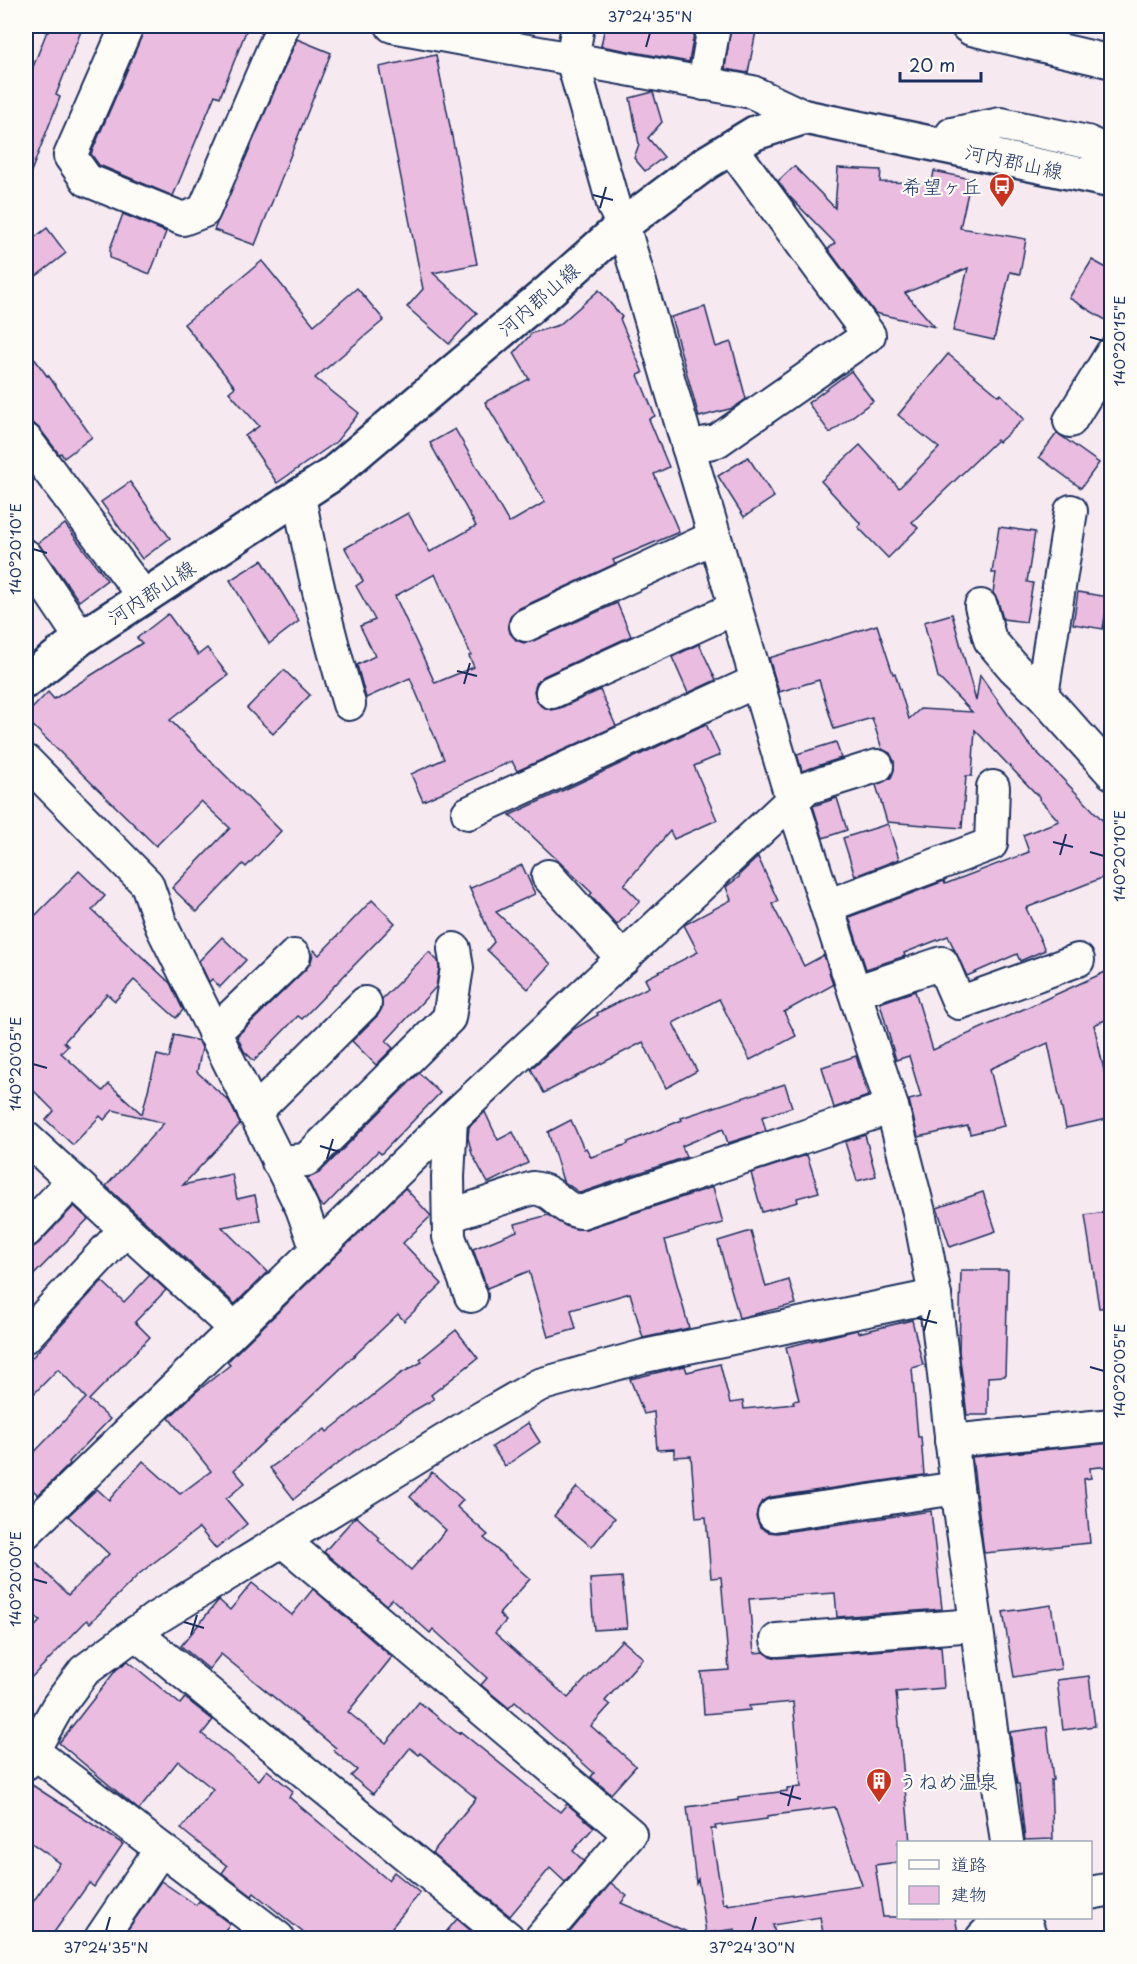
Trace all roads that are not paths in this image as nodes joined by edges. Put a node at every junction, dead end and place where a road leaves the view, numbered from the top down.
1 (127, 26) edge
2 (284, 26) edge
3 (392, 26) edge
4 (578, 26) edge
5 (714, 26) edge
6 (967, 26) edge
7 (460, 32) edge
8 (572, 59) junction
9 (1112, 62) edge
10 (704, 84) junction
11 (805, 117) junction
12 (943, 146) junction
13 (731, 147) junction
14 (1112, 155) edge
15 (1112, 181) edge
16 (622, 225) junction
17 (1112, 353) edge
18 (1070, 421) dead end
19 (26, 440) edge
20 (688, 447) junction
21 (299, 495) junction
22 (1071, 511) dead end
23 (714, 537) junction
24 (26, 556) edge
25 (144, 597) junction
26 (981, 606) dead end
27 (735, 608) junction
28 (526, 625) dead end
29 (81, 638) junction
30 (26, 681) edge
31 (758, 681) junction
32 (552, 692) dead end
33 (1042, 695) junction
34 (349, 704) dead end
35 (26, 761) edge
36 (877, 766) dead end
37 (1112, 773) edge
38 (993, 787) dead end
39 (792, 800) junction
40 (468, 813) dead end
41 (548, 876) dead end
42 (827, 906) junction
43 (454, 949) dead end
44 (294, 956) dead end
45 (622, 959) junction
46 (1078, 960) dead end
47 (855, 992) junction
48 (365, 1003) dead end
49 (214, 1033) junction
50 (892, 1107) junction
51 (254, 1113) junction
52 (452, 1119) junction
53 (26, 1138) edge
54 (278, 1162) junction
55 (72, 1182) junction
56 (449, 1216) junction
57 (125, 1230) junction
58 (26, 1231) edge
59 (317, 1250) junction
60 (471, 1296) dead end
61 (934, 1296) junction
62 (234, 1328) junction
63 (26, 1336) edge
64 (1112, 1425) edge
65 (951, 1441) junction
66 (957, 1488) junction
67 (774, 1515) dead end
68 (26, 1532) edge
69 (282, 1540) junction
70 (975, 1625) junction
71 (135, 1633) junction
72 (777, 1640) dead end
73 (30, 1757) edge
74 (1007, 1841) edge
75 (160, 1849) junction
76 (1112, 1889) edge
77 (1092, 1893) edge
78 (999, 1919) edge
79 (1025, 1919) edge
80 (101, 1938) edge
81 (278, 1938) edge
82 (508, 1938) edge
83 (541, 1938) edge
84 (982, 1938) edge
85 (1031, 1938) edge

1 - 2 street
3 - 7 street
4 - 8 street
5 - 10 street
6 - 9 street
7 - 8 street
8 - 10 street
8 - 16 street
10 - 11 street
11 - 12 main road, 河内郡山線
11 - 13 main road, 河内郡山線
12 - 14 street
12 - 15 main road, 河内郡山線
13 - 16 main road, 河内郡山線
13 - 20 street
16 - 20 street
16 - 21 main road, 河内郡山線
17 - 18 street
19 - 25 street
20 - 23 street
21 - 25 main road, 河内郡山線
21 - 34 street
22 - 33 street
23 - 27 street
23 - 28 street
24 - 29 street
25 - 29 main road, 河内郡山線
26 - 33 street
27 - 31 street
27 - 32 street
29 - 30 main road, 河内郡山線
31 - 39 street
31 - 40 street
33 - 37 street
35 - 49 street
36 - 39 street
38 - 42 street
39 - 42 street
39 - 45 street
41 - 45 street
42 - 47 street
43 - 54 street
44 - 49 street
45 - 52 street
46 - 47 street
47 - 50 street
48 - 51 street
49 - 51 street
50 - 56 street
50 - 61 street
51 - 54 street
52 - 56 street
52 - 59 street
53 - 55 street
54 - 59 street
55 - 57 street
55 - 58 street
56 - 60 street
57 - 62 street
57 - 63 street
59 - 62 street
61 - 65 street
61 - 69 street
62 - 68 street
64 - 65 street
65 - 66 street
66 - 67 street
66 - 70 street
69 - 71 street
69 - 83 street
70 - 72 street
70 - 74 street
71 - 73 street
71 - 82 street
73 - 75 street
75 - 80 street
75 - 81 street
76 - 77 street
78 - 84 street
79 - 85 street

